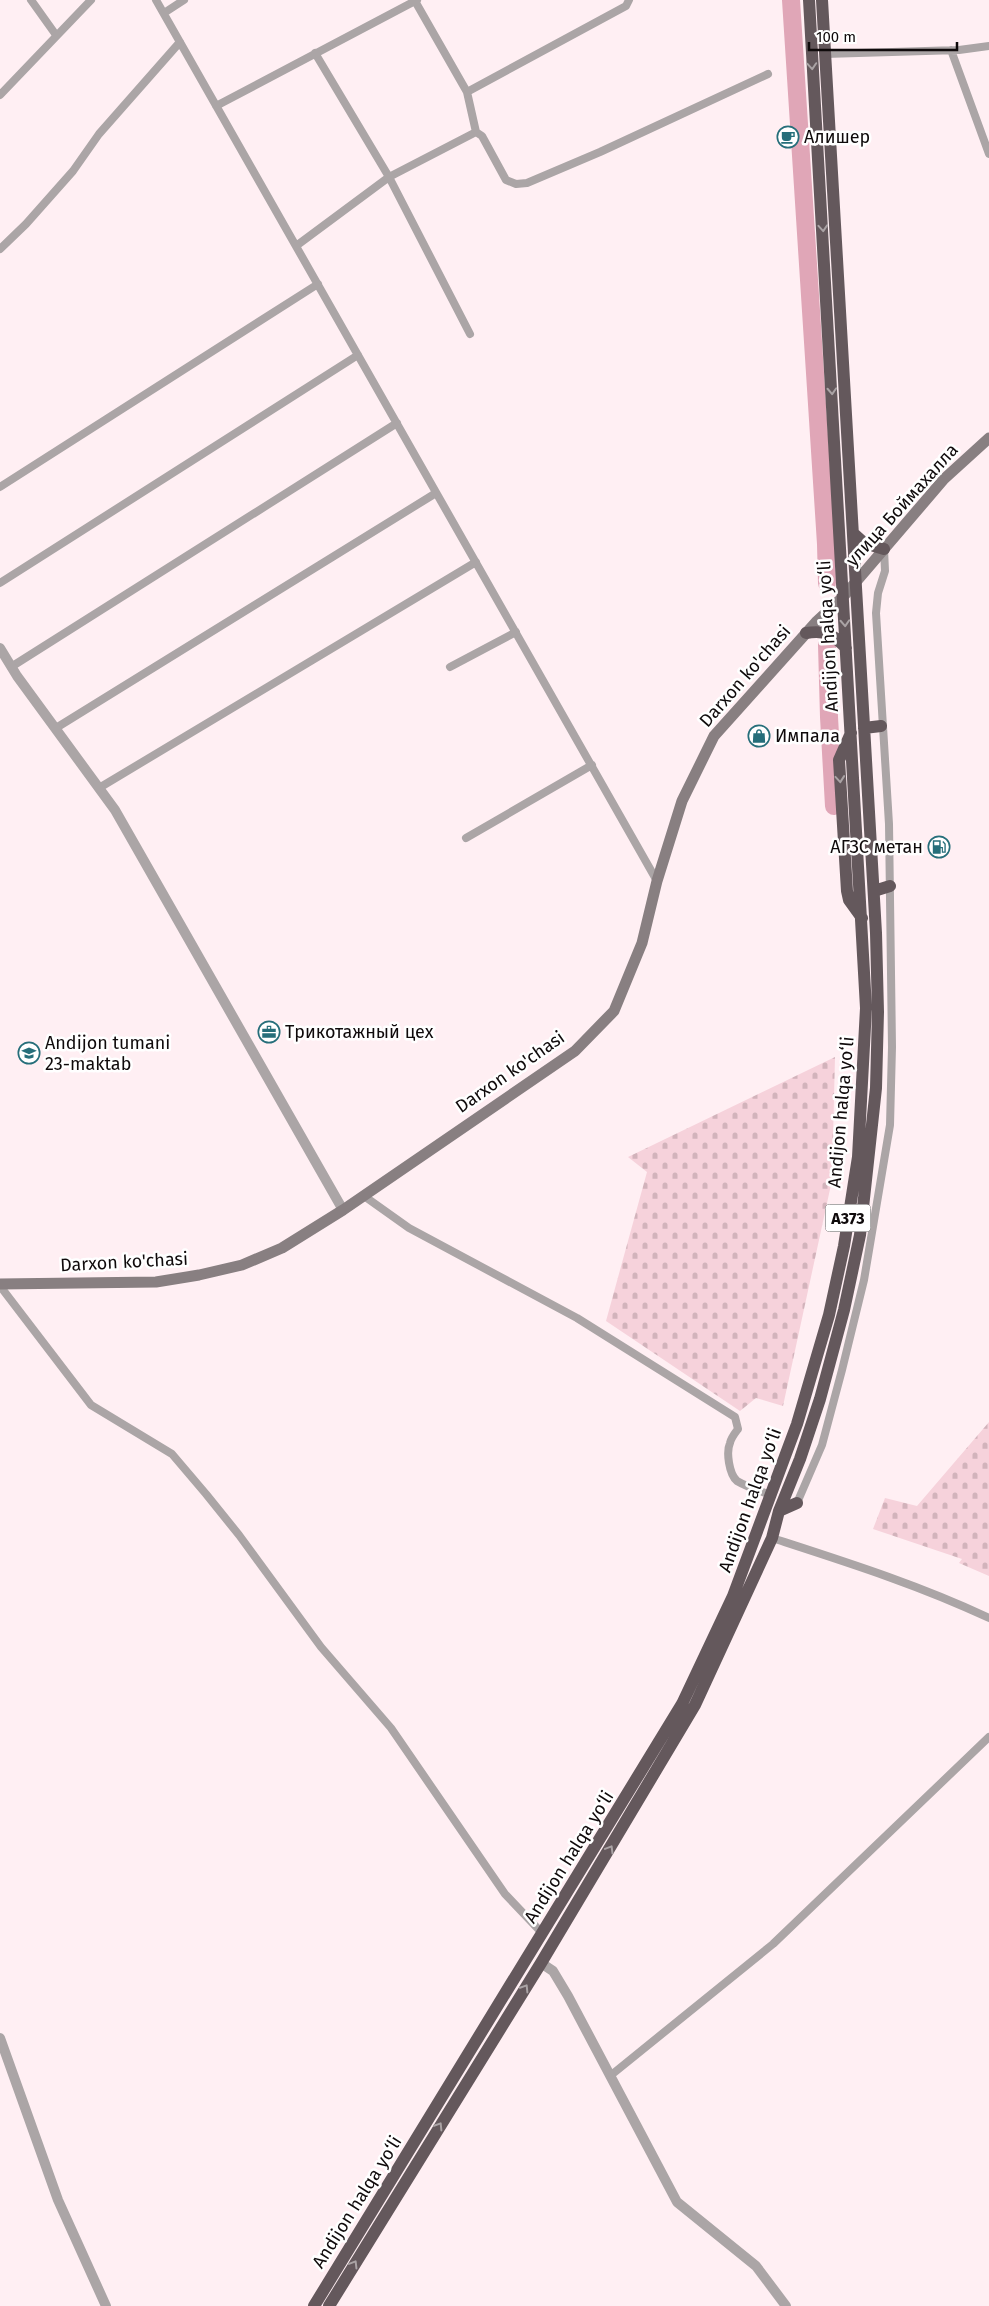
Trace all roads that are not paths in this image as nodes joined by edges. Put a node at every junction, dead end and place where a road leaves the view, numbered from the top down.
1 (31, 0) edge
2 (90, 0) edge
3 (156, 0) edge
4 (184, 0) edge
5 (416, 0) edge
6 (629, 0) edge
7 (809, 0) edge
8 (822, 0) edge
9 (164, 13) junction
10 (56, 35) junction
11 (180, 42) junction
12 (989, 46) edge
13 (951, 50) junction
14 (315, 53) junction
15 (825, 54) junction
16 (768, 74) dead end
17 (467, 92) junction
18 (0, 95) edge
19 (216, 106) junction
20 (476, 132) junction
21 (989, 154) edge
22 (389, 177) junction
23 (296, 246) junction
24 (0, 249) edge
25 (318, 284) junction
26 (470, 334) dead end
27 (358, 355) junction
28 (397, 424) junction
29 (989, 438) edge
30 (0, 487) edge
31 (436, 493) junction
32 (854, 534) junction
33 (884, 549) junction
34 (476, 562) junction
35 (857, 581) junction
36 (0, 583) edge
37 (844, 597) junction
38 (516, 632) junction
39 (806, 633) junction
40 (0, 648) edge
41 (846, 648) junction
42 (12, 667) junction
43 (450, 667) dead end
44 (881, 726) junction
45 (56, 728) junction
46 (864, 728) junction
47 (592, 765) junction
48 (99, 788) junction
49 (466, 838) dead end
50 (657, 881) junction
51 (890, 886) junction
52 (874, 891) junction
53 (364, 1196) junction
54 (343, 1210) junction
55 (0, 1285) edge
56 (771, 1495) junction
57 (796, 1503) joint
58 (779, 1511) junction
59 (772, 1538) junction
60 (989, 1618) edge
61 (989, 1737) edge
62 (542, 1933) junction
63 (541, 1963) junction
64 (0, 2038) edge
65 (610, 2076) junction
66 (106, 2306) edge
67 (314, 2306) edge
68 (329, 2306) edge
69 (786, 2306) edge

1 - 10 street
2 - 10 street
3 - 9 street
4 - 9 street
5 - 14 street
5 - 17 street
6 - 17 street
7 -> 37 highway, Andijon halqa yo‘li / A373
8 - 15 highway, Andijon halqa yo‘li / A373
9 - 11 street
10 - 18 street
11 - 19 street
11 - 24 street
12 - 13 street
13 - 15 street
13 - 21 street
14 - 19 street
14 - 22 street
15 - 32 highway, Andijon halqa yo‘li / A373
16 - 20 street
17 - 20 street
19 - 23 street
20 - 22 street
22 - 23 street
22 - 26 street
23 - 25 street
25 - 27 street
25 - 30 street
27 - 28 street
27 - 36 street
28 - 31 street
28 - 42 street
29 - 33 main road, улица Боймахалла
31 - 34 street
31 - 45 street
32 - 33 highway
32 - 35 highway, Andijon halqa yo‘li / A373
33 - 35 main road, улица Боймахалла
33 - 44 street
34 - 38 street
34 - 48 street
35 - 37 main road, улица Боймахалла
35 - 46 highway, Andijon halqa yo‘li / A373
37 - 39 main road, Darxon ko'chasi
37 -> 41 highway, Andijon halqa yo‘li / A373
38 - 43 street
38 - 47 street
39 - 41 highway
39 - 50 main road, Darxon ko'chasi
40 - 42 street
41 -> 56 highway, Andijon halqa yo‘li / A373
42 - 45 street
44 - 46 highway
44 - 51 street
45 - 48 street
46 - 52 highway, Andijon halqa yo‘li / A373
47 - 49 street
47 - 50 street
48 - 54 street
50 - 53 main road, Darxon ko'chasi
51 - 52 highway
51 - 57 street
52 - 58 highway, Andijon halqa yo‘li / A373
53 - 54 main road, Darxon ko'chasi
53 - 56 street
54 - 55 main road, Darxon ko'chasi
55 - 62 street
56 - 62 highway, Andijon halqa yo‘li / A373
57 - 58 highway
58 - 59 highway, Andijon halqa yo‘li / A373
59 - 60 street
63 -> 59 highway, Andijon halqa yo‘li / A373
61 - 65 street
62 - 67 highway, Andijon halqa yo‘li / A373
63 - 65 street
68 -> 63 highway, Andijon halqa yo‘li / A373
64 - 66 street
65 - 69 street

